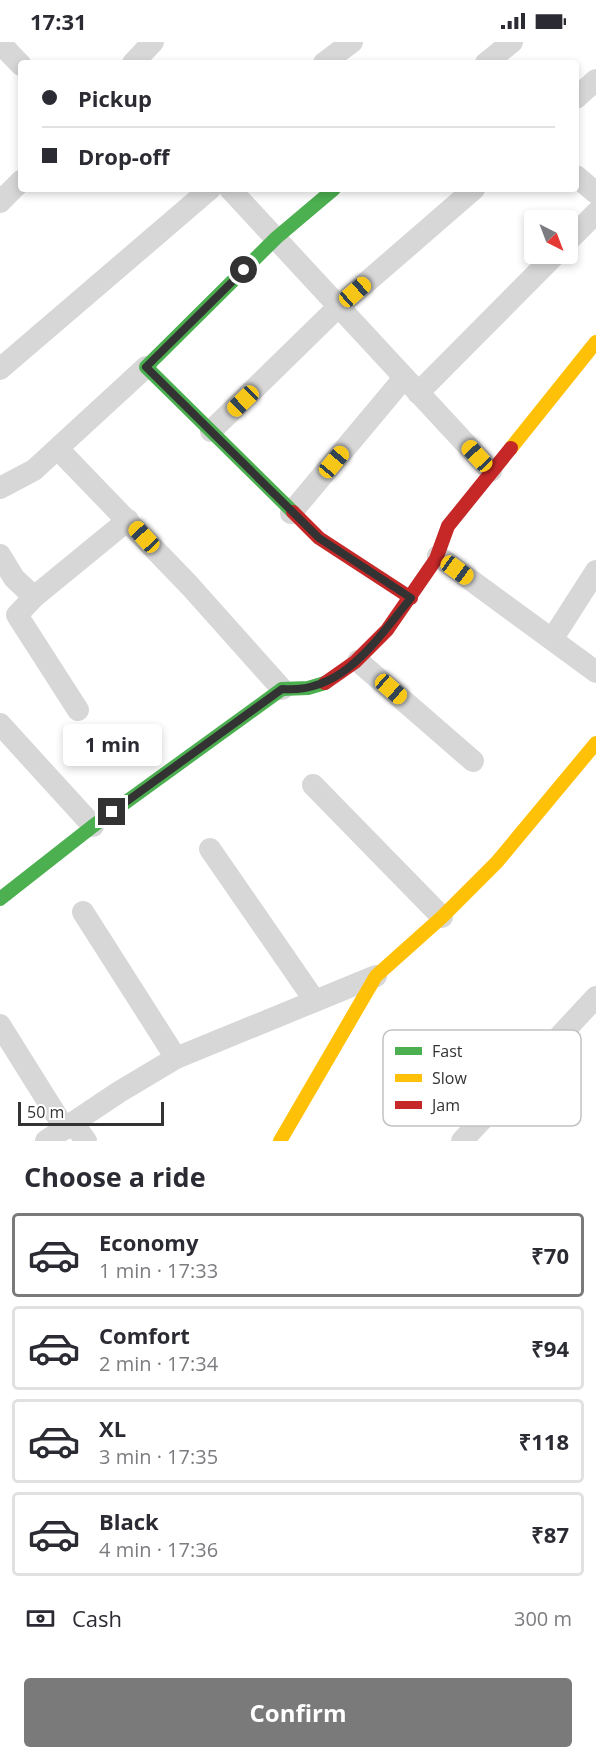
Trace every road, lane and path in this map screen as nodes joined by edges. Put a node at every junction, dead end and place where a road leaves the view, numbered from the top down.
1 (153, 42) edge
2 (352, 42) edge
3 (512, 42) edge
4 (0, 44) edge
5 (137, 60) edge
6 (328, 60) edge
7 (490, 60) edge
8 (18, 62) edge
9 (596, 80) edge
10 (579, 95) edge
11 (579, 179) edge
12 (18, 184) edge
13 (206, 192) edge
14 (233, 192) edge
15 (330, 192) edge
16 (471, 192) edge
17 (596, 193) edge
18 (0, 202) edge
19 (596, 213) edge
20 (578, 231) edge
21 (276, 238) junction
22 (545, 264) edge
23 (339, 307) junction
24 (596, 342) edge
25 (146, 367) junction
26 (0, 369) edge
27 (411, 385) junction
28 (211, 431) junction
29 (58, 449) junction
30 (491, 471) junction
31 (0, 488) edge
32 (291, 513) junction
33 (128, 520) junction
34 (0, 555) edge
35 (438, 556) junction
36 (596, 572) edge
37 (34, 597) junction
38 (411, 598) junction
39 (553, 638) junction
40 (358, 661) junction
41 (596, 672) edge
42 (282, 689) junction
43 (78, 710) dead end
44 (0, 724) edge
45 (596, 744) edge
46 (473, 761) dead end
47 (313, 785) dead end
48 (93, 826) junction
49 (210, 849) dead end
50 (0, 899) edge
51 (83, 912) dead end
52 (442, 917) junction
53 (376, 976) junction
54 (596, 997) edge
55 (315, 1001) junction
56 (0, 1025) edge
57 (565, 1030) edge
58 (176, 1058) junction
59 (476, 1126) edge
60 (75, 1131) edge
61 (46, 1141) edge
62 (280, 1141) edge
63 (462, 1141) edge

1 - 5 street
2 - 6 street
3 - 7 street
4 - 8 street
9 - 10 street
11 - 17 street
12 - 18 street
13 - 26 street
14 - 21 street
15 - 21 street
16 - 23 street
19 - 20 street
21 - 23 street
21 - 25 street
22 - 27 street
23 - 27 street
23 - 28 street
24 - 30 street
25 - 28 street
25 - 29 street
27 - 30 street
27 - 32 street
28 - 32 street
29 - 31 street
29 - 33 street
30 - 35 street
32 - 38 street
33 - 37 street
33 - 42 street
34 - 37 street
35 - 38 street
35 - 39 street
36 - 39 street
37 - 43 street
38 - 40 street
39 - 41 street
40 - 42 street
40 - 46 street
42 - 48 street
44 - 48 street
45 - 52 street
47 - 52 street
48 - 50 street
49 - 55 street
51 - 58 street
52 - 53 street
53 - 55 street
53 - 62 street
54 - 57 street
55 - 58 street
56 - 60 street
58 - 60 street
59 - 63 street
60 - 61 street

